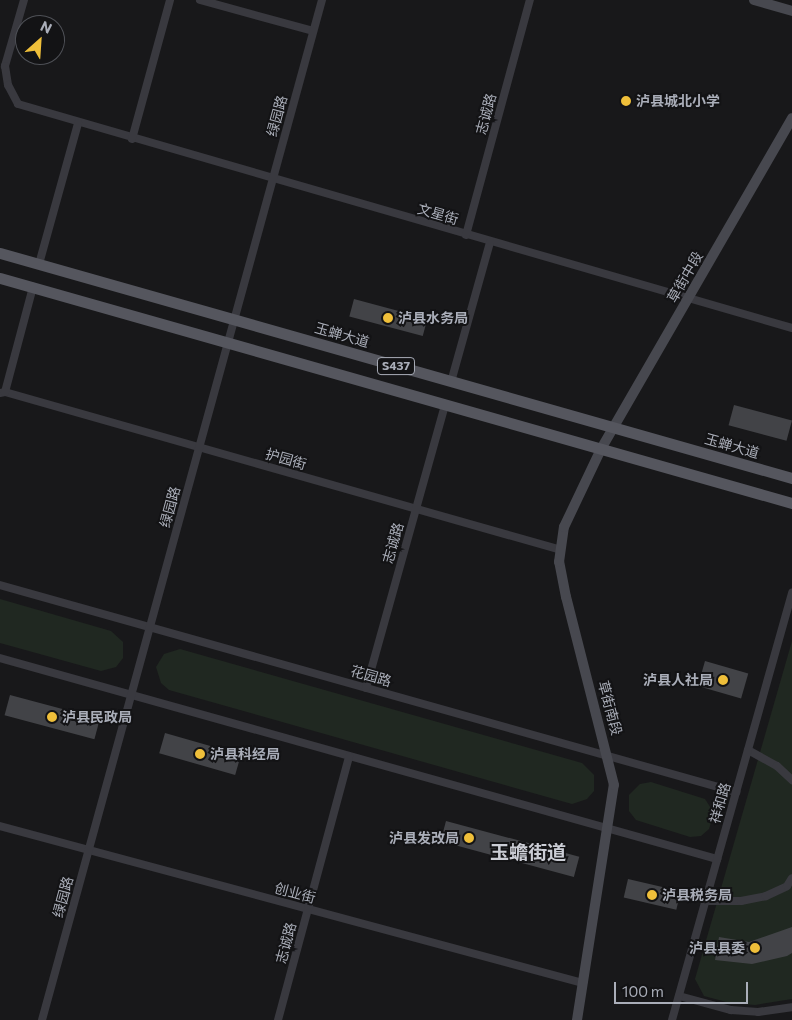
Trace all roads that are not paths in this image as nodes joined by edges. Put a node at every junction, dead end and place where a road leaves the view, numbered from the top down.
1 (24, 0) edge
2 (170, 0) edge
3 (200, 0) edge
4 (322, 0) edge
5 (530, 0) edge
6 (754, 0) edge
7 (792, 10) edge
8 (314, 31) junction
9 (792, 118) edge
10 (78, 124) junction
11 (132, 139) junction
12 (273, 180) junction
13 (466, 235) junction
14 (490, 242) junction
15 (0, 253) edge
16 (39, 264) junction
17 (0, 278) edge
18 (33, 287) junction
19 (688, 299) junction
20 (234, 320) junction
21 (792, 328) edge
22 (228, 343) junction
23 (451, 382) junction
24 (2, 392) edge
25 (445, 405) junction
26 (613, 428) junction
27 (200, 447) junction
28 (601, 449) junction
29 (792, 478) edge
30 (792, 503) edge
31 (416, 508) junction
32 (561, 550) junction
33 (0, 585) edge
34 (792, 592) edge
35 (150, 627) junction
36 (0, 658) edge
37 (366, 688) junction
38 (131, 695) junction
39 (748, 750) junction
40 (349, 756) junction
41 (609, 756) junction
42 (792, 780) edge
43 (736, 792) junction
44 (0, 826) edge
45 (607, 828) junction
46 (89, 850) junction
47 (717, 859) junction
48 (792, 878) edge
49 (790, 889) edge
50 (705, 901) junction
51 (308, 909) junction
52 (582, 984) junction
53 (679, 996) junction
54 (792, 1007) edge
55 (42, 1020) edge
56 (278, 1020) edge
57 (577, 1020) edge
58 (672, 1020) edge

1 - 10 street, 文星街
2 - 11 street
3 - 8 street
4 - 8 street, 绿园路
5 - 13 street, 志诚路
6 - 7 main road
8 - 12 street, 绿园路
9 - 19 main road, 草街中段
10 - 11 street, 文星街
10 - 16 street
11 - 12 street, 文星街
12 - 13 street, 文星街
12 - 20 street, 绿园路
13 - 14 street, 文星街
14 - 19 street, 文星街
14 - 23 street
15 - 16 main road, 玉蝉大道 / S437
16 - 20 main road, 玉蝉大道 / S437
17 - 18 main road, S437
18 - 22 main road, S437
18 - 24 street
19 - 21 street, 文星街
19 - 26 main road, 草街中段
20 - 22 street, 绿园路
20 - 23 main road, 玉蝉大道 / S437
22 - 25 main road, S437
22 - 27 street, 绿园路
23 - 26 main road, 玉蝉大道 / S437
24 - 27 street, 护园街
25 - 28 main road, S437
25 - 31 street, 志诚路
26 - 28 main road, 草街中段
26 - 29 main road, 玉蝉大道 / S437
27 - 31 street, 护园街
27 - 35 street, 绿园路
28 - 30 main road, S437
28 - 32 main road, 草街南段
31 - 32 street, 护园街
31 - 37 street, 志诚路
32 - 41 main road, 草街南段
33 - 35 street, 花园路
34 - 39 street, 祥和路
35 - 37 street, 花园路
35 - 38 street, 绿园路
36 - 38 street
37 - 41 street, 花园路
38 - 40 street
38 - 46 street, 绿园路
39 - 42 street
39 - 43 street, 祥和路
40 - 45 street
40 - 51 street, 志诚路
41 - 43 street, 花园路
41 - 45 main road, 草街南段
43 - 47 street, 祥和路
44 - 46 street, 创业街
45 - 47 street
45 - 52 main road, 草街南段
46 - 51 street, 创业街
46 - 55 street, 绿园路
47 - 50 street, 祥和路
48 - 49 street
49 - 50 street
50 - 53 street, 祥和路
51 - 52 street, 创业街
51 - 56 street, 志诚路
52 - 57 main road, 草街南段
53 - 54 street
53 - 58 street, 祥和路

